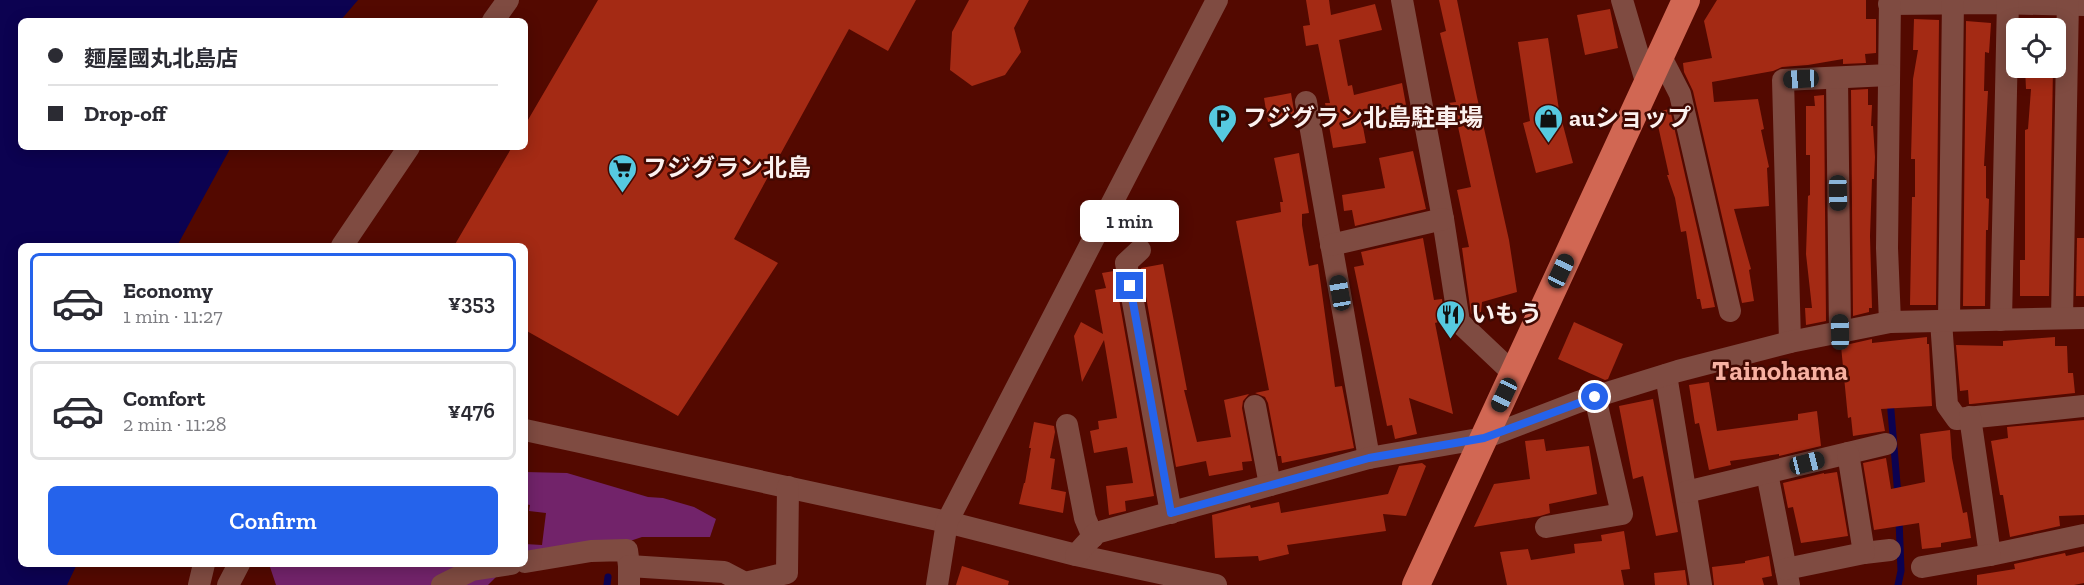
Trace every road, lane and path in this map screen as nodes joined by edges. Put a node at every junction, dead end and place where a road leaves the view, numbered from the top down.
1 (508, 0) edge
2 (1217, 0) edge
3 (1402, 0) edge
4 (1622, 0) edge
5 (1686, 0) edge
6 (1890, 2) edge
7 (1953, 2) edge
8 (2008, 2) edge
9 (2073, 3) edge
10 (495, 18) edge
11 (1660, 55) junction
12 (1890, 75) junction
13 (1837, 78) junction
14 (1647, 85) junction
15 (1306, 102) dead end
16 (407, 150) edge
17 (1443, 219) junction
18 (344, 243) edge
19 (1331, 245) junction
20 (1140, 250) dead end
21 (1730, 311) dead end
22 (2073, 318) edge
23 (2001, 320) junction
24 (1945, 321) junction
25 (1890, 322) junction
26 (1840, 332) junction
27 (2084, 335) edge
28 (1790, 342) junction
29 (1514, 374) junction
30 (1666, 375) junction
31 (1595, 397) junction
32 (1255, 406) dead end
33 (2084, 406) edge
34 (1970, 417) junction
35 (1067, 425) dead end
36 (528, 431) edge
37 (1484, 438) junction
38 (1886, 444) dead end
39 (1848, 453) junction
40 (1369, 458) junction
41 (1767, 473) junction
42 (1270, 485) junction
43 (788, 487) junction
44 (1686, 492) junction
45 (1171, 513) junction
46 (947, 522) junction
47 (1546, 527) dead end
48 (2084, 535) edge
49 (1093, 537) junction
50 (1890, 550) dead end
51 (1864, 553) junction
52 (1076, 555) junction
53 (1990, 555) junction
54 (528, 562) edge
55 (203, 567) edge
56 (492, 567) edge
57 (1922, 567) dead end
58 (629, 575) edge
59 (1788, 577) edge
60 (745, 584) edge
61 (199, 585) edge
62 (442, 585) edge
63 (938, 585) edge
64 (1216, 585) edge
65 (1416, 585) edge
66 (1701, 585) edge

1 - 10 street
2 - 46 street
3 - 17 street
4 - 14 street
5 - 11 main road
6 - 7 street
6 - 12 street
7 - 8 street
7 - 24 street
8 - 9 street
8 - 23 street
9 - 22 street
11 - 14 main road
11 - 21 street
12 - 13 street
12 - 25 street
13 - 26 street
13 - 28 street
14 - 29 main road
15 - 19 street
16 - 18 street
17 - 19 street
17 - 29 street
19 - 40 street
20 - 45 street
22 - 23 street
22 - 27 street
23 - 24 street
24 - 25 street
24 - 34 street
25 - 26 street
26 - 28 street
28 - 30 street
29 - 37 main road
30 - 31 street
30 - 44 street
31 - 37 street
31 - 47 street
32 - 42 street
33 - 34 street
34 - 53 street
35 - 49 street
36 - 43 street
37 - 40 street
37 - 65 main road
38 - 39 street
39 - 41 street
39 - 51 street
40 - 42 street
41 - 44 street
41 - 59 street
42 - 45 street
43 - 46 street
43 - 60 street
44 - 66 street
45 - 49 street
46 - 52 street
46 - 63 street
48 - 53 street
49 - 52 street
50 - 51 street
51 - 59 street
52 - 64 street
53 - 57 street
54 - 58 street
55 - 61 street
56 - 62 street
58 - 60 street

